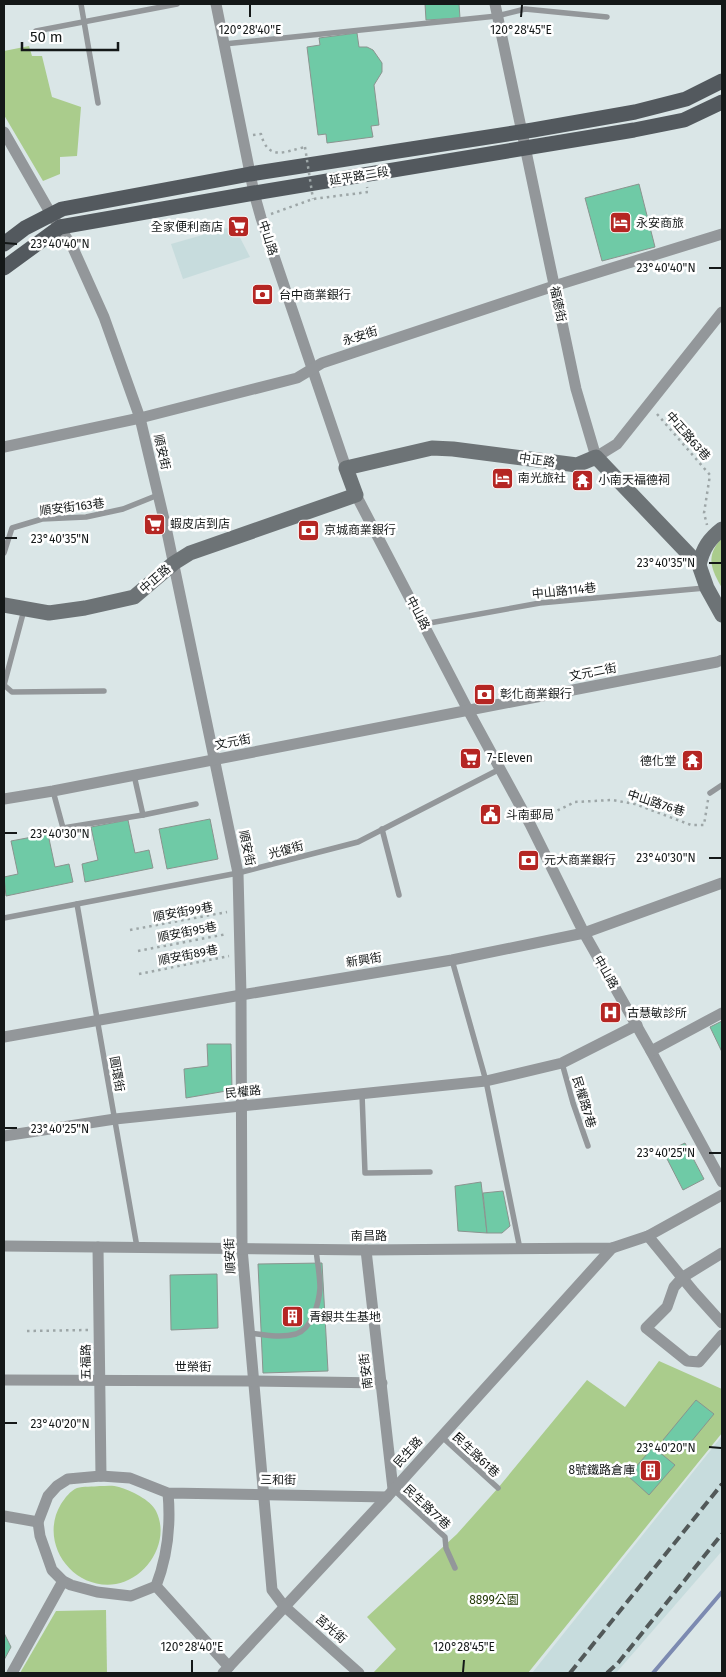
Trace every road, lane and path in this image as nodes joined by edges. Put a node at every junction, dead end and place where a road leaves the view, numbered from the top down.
1 (81, 4) edge
2 (177, 4) edge
3 (216, 4) edge
4 (495, 4) edge
5 (498, 16) junction
6 (607, 17) dead end
7 (84, 22) junction
8 (36, 31) dead end
9 (224, 44) junction
10 (722, 81) edge
11 (722, 102) edge
12 (98, 103) dead end
13 (522, 131) junction
14 (4, 132) edge
15 (261, 134) dead end
16 (525, 149) junction
17 (250, 174) junction
18 (368, 192) dead end
19 (254, 193) junction
20 (312, 199) junction
21 (51, 214) junction
22 (261, 218) junction
23 (60, 227) junction
24 (722, 234) edge
25 (4, 244) edge
26 (4, 268) edge
27 (554, 286) junction
28 (722, 312) edge
29 (312, 368) junction
30 (649, 405) junction
31 (140, 418) junction
32 (4, 447) edge
33 (596, 457) junction
34 (346, 468) junction
35 (158, 495) junction
36 (356, 495) junction
37 (722, 529) edge
38 (710, 538) junction
39 (4, 552) edge
40 (174, 563) junction
41 (699, 565) junction
42 (707, 588) junction
43 (4, 605) edge
44 (24, 610) junction
45 (722, 615) edge
46 (424, 624) junction
47 (722, 660) edge
48 (4, 685) edge
49 (104, 691) dead end
50 (468, 710) junction
51 (214, 760) junction
52 (500, 769) junction
53 (134, 775) junction
54 (722, 785) edge
55 (53, 791) junction
56 (710, 793) joint
57 (4, 799) edge
58 (196, 804) dead end
59 (143, 815) junction
60 (530, 824) junction
61 (382, 829) junction
62 (238, 873) junction
63 (722, 883) edge
64 (400, 895) dead end
65 (77, 904) junction
66 (239, 910) junction
67 (4, 918) edge
68 (130, 930) dead end
69 (240, 932) junction
70 (584, 933) junction
71 (138, 951) dead end
72 (240, 954) junction
73 (452, 960) junction
74 (139, 974) dead end
75 (241, 995) junction
76 (722, 1013) edge
77 (98, 1021) junction
78 (637, 1025) junction
79 (4, 1037) edge
80 (652, 1051) junction
81 (562, 1063) junction
82 (486, 1081) junction
83 (362, 1094) junction
84 (240, 1106) junction
85 (115, 1119) junction
86 (4, 1136) edge
87 (588, 1146) dead end
88 (430, 1172) dead end
89 (722, 1182) edge
90 (722, 1195) edge
91 (648, 1236) junction
92 (4, 1246) edge
93 (98, 1247) junction
94 (137, 1247) junction
95 (242, 1248) junction
96 (612, 1248) junction
97 (316, 1249) junction
98 (520, 1249) junction
99 (366, 1250) junction
100 (722, 1253) edge
101 (683, 1276) junction
102 (722, 1323) edge
103 (98, 1329) junction
104 (27, 1331) dead end
105 (249, 1333) junction
106 (722, 1334) edge
107 (4, 1380) edge
108 (100, 1381) junction
109 (254, 1381) junction
110 (382, 1384) junction
111 (441, 1436) junction
112 (101, 1476) junction
113 (498, 1488) dead end
114 (168, 1493) junction
115 (390, 1493) junction
116 (263, 1494) junction
117 (4, 1516) edge
118 (38, 1522) junction
119 (455, 1568) dead end
120 (63, 1581) junction
121 (156, 1586) junction
122 (284, 1606) junction
123 (226, 1670) edge
124 (12, 1673) edge
125 (359, 1673) edge

1 - 7 lane
2 - 7 lane
3 - 9 street, 中山路
4 - 5 street, 福德街
5 - 6 lane
5 - 9 lane
5 - 13 street, 福德街
7 - 8 lane
7 - 12 lane
9 - 17 street, 中山路
10 - 13 main road, 延平路二段
11 - 16 main road, 延平路二段
13 - 16 street, 福德街
13 - 17 main road, 延平路二段
14 - 21 street, 順安街
15 - 20 path, bridge
16 - 19 main road, 延平路二段
16 - 27 street, 福德街
17 - 19 street, 中山路
17 - 21 main road, 延平路二段
18 - 20 path
19 - 22 street, 中山路
19 - 23 main road, 延平路二段
20 - 22 path
21 - 23 street, 順安街
21 - 25 main road, 延平路二段
22 - 29 street, 中山路
23 - 26 main road, 延平路二段
23 - 31 street, 順安街
24 - 27 street, 永安街
27 - 29 street, 永安街
27 - 33 street, 福德街
28 - 30 street, 中正路
29 - 31 street, 永安街
29 - 34 street, 中山路
30 - 33 street, 中正路
30 - 38 path, 中正路63巷
31 - 32 street, 永安街
31 - 35 street, 順安街
33 - 34 main road, 中正路
33 - 41 main road, 福德街
34 - 36 main road, 中山路
35 - 39 lane, 順安街163巷
35 - 40 street, 順安街
36 - 40 main road, 中正路
36 - 46 street, 中山路
37 - 38 main road
38 - 41 main road
40 - 44 main road, 中正路
40 - 51 street, 順安街
41 - 42 main road, 福德街
42 - 45 main road, 福德街
42 - 46 lane, 中山路114巷
43 - 44 main road, 中正路
44 - 48 lane
46 - 50 street, 中山路
47 - 50 street, 文元二街
48 - 49 lane
50 - 51 street, 文元街
50 - 52 street, 中山路
51 - 53 street, 文元街
51 - 62 street, 順安街
52 - 60 street, 中山路
52 - 61 lane, 光復街
53 - 55 street, 文元街
53 - 59 lane
54 - 56 lane
55 - 57 street, 文元街
55 - 59 lane
56 - 60 path, 中山路76巷
58 - 59 lane
60 - 70 street, 中山路
61 - 62 lane, 光復街
61 - 64 lane
62 - 65 lane, 光復街
62 - 66 street, 順安街
63 - 70 street, 新興街
65 - 67 lane, 光復街
65 - 77 lane, 圓環街
66 - 68 path, 順安街99巷
66 - 69 street, 順安街
69 - 71 path, 順安街95巷
69 - 72 street, 順安街
70 - 73 street, 新興街
70 - 78 street, 中山路
72 - 74 path, 順安街89巷
72 - 75 street, 順安街
73 - 75 street, 新興街
73 - 82 lane
75 - 77 street, 新興街
75 - 84 street, 順安街
76 - 80 street
77 - 79 street, 新興街
77 - 85 lane, 圓環街
78 - 80 street, 中山路
78 - 81 street, 民權路
80 - 89 street, 中山路
81 - 82 street, 民權路
81 - 87 lane, 民權路7巷
82 - 83 street, 民權路
82 - 98 lane
83 - 84 street, 民權路
83 - 88 lane
84 - 85 street, 民權路
84 - 95 street, 順安街
85 - 86 street, 民權路
85 - 94 lane, 圓環街
90 - 91 street, 南昌路
91 - 96 street, 南昌路
91 - 101 street
92 - 93 street, 南昌路
93 - 94 street, 南昌路
93 - 103 street, 五福路
94 - 95 street, 南昌路
95 - 97 street, 南昌路
95 - 105 street, 順安街
96 - 98 street, 南昌路
96 - 111 street, 民生路
97 - 99 street, 南昌路
97 - 105 lane
98 - 99 street, 南昌路
99 - 110 street, 南安街
100 - 101 street
101 - 102 street
101 - 106 street
103 - 104 path
103 - 108 street, 五福路
105 - 109 street, 順安街
107 - 108 street, 世榮街
108 - 109 street, 世榮街
108 - 112 street, 五福路
109 - 110 street, 世榮街
109 - 116 street, 順安街
110 - 115 street, 南安街
111 - 113 lane, 民生路61巷
111 - 115 street, 民生路
112 - 114 street
112 - 118 street
114 - 116 street, 三和街
114 - 121 street
115 - 116 street, 三和街
115 - 119 lane, 民生路77巷
115 - 122 street, 民生路
116 - 122 street, 順安街
117 - 118 street
118 - 120 street
120 - 121 street
120 - 124 street
121 - 123 street
122 - 123 street, 民生路
122 - 125 street, 莒光街

